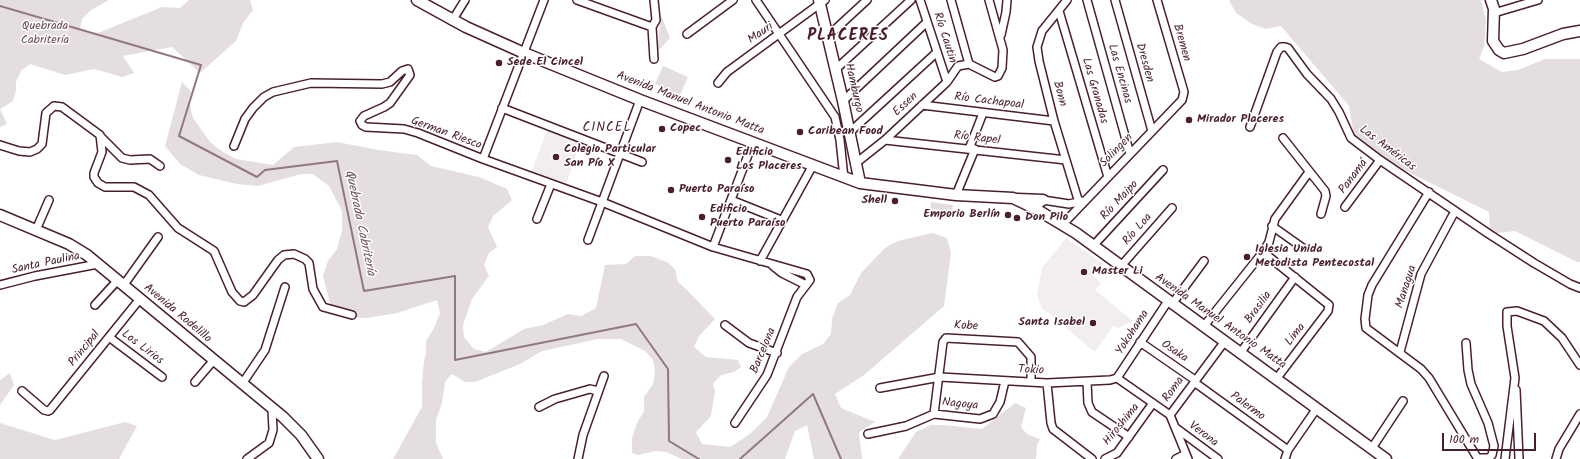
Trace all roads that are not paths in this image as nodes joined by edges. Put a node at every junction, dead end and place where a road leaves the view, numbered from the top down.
1 (417, 0) edge
2 (465, 0) edge
3 (544, 0) edge
4 (577, 0) edge
5 (654, 0) edge
6 (733, 0) edge
7 (756, 0) edge
8 (867, 0) edge
9 (911, 0) edge
10 (920, 0) edge
11 (950, 0) edge
12 (989, 0) edge
13 (1007, 0) edge
14 (1087, 0) edge
15 (1115, 0) edge
16 (1158, 0) edge
17 (1491, 0) edge
18 (1538, 0) edge
19 (1064, 1) edge
20 (822, 2) edge
21 (1058, 11) junction
22 (1494, 13) junction
23 (452, 21) junction
24 (927, 22) junction
25 (652, 27) junction
26 (1580, 31) edge
27 (687, 34) dead end
28 (780, 34) junction
29 (828, 36) junction
30 (1000, 36) junction
31 (936, 53) junction
32 (524, 54) junction
33 (654, 59) dead end
34 (969, 64) junction
35 (836, 69) junction
36 (947, 82) junction
37 (718, 83) dead end
38 (1184, 92) joint
39 (640, 100) junction
40 (843, 101) junction
41 (922, 105) junction
42 (502, 108) junction
43 (983, 113) junction
44 (1054, 121) junction
45 (1250, 127) dead end
46 (1152, 131) junction
47 (850, 132) junction
48 (100, 135) junction
49 (1283, 138) dead end
50 (885, 140) junction
51 (752, 142) junction
52 (0, 145) edge
53 (234, 146) dead end
54 (972, 149) junction
55 (620, 154) junction
56 (1130, 154) junction
57 (483, 159) junction
58 (1066, 160) junction
59 (1380, 160) junction
60 (642, 162) dead end
61 (856, 164) junction
62 (813, 165) junction
63 (160, 166) dead end
64 (1163, 170) dead end
65 (1309, 172) junction
66 (1108, 177) junction
67 (844, 178) junction
68 (860, 183) junction
69 (551, 184) junction
70 (1429, 192) junction
71 (956, 195) junction
72 (1013, 198) junction
73 (49, 200) dead end
74 (731, 200) junction
75 (1043, 200) junction
76 (602, 202) junction
77 (1081, 202) junction
78 (1069, 204) junction
79 (1345, 207) dead end
80 (1172, 208) dead end
81 (1036, 209) junction
82 (1455, 211) junction
83 (1321, 214) dead end
84 (0, 215) edge
85 (1071, 215) junction
86 (537, 219) dead end
87 (781, 220) junction
88 (1063, 224) junction
89 (1272, 226) junction
90 (36, 230) junction
91 (158, 238) dead end
92 (588, 240) dead end
93 (1093, 246) junction
94 (713, 247) junction
95 (1303, 248) dead end
96 (1263, 252) junction
97 (760, 261) junction
98 (1204, 261) dead end
99 (98, 264) junction
100 (1121, 266) junction
101 (1295, 277) junction
102 (120, 283) junction
103 (806, 284) joint
104 (0, 285) edge
105 (285, 287) dead end
106 (1580, 288) edge
107 (140, 300) junction
108 (1170, 302) junction
109 (95, 305) dead end
110 (352, 315) dead end
111 (725, 325) dead end
112 (1204, 326) junction
113 (109, 337) junction
114 (1225, 341) junction
115 (1140, 342) junction
116 (1466, 343) dead end
117 (1241, 352) junction
118 (1400, 352) junction
119 (777, 353) junction
120 (213, 361) junction
121 (1580, 365) edge
122 (604, 376) dead end
123 (162, 377) dead end
124 (940, 377) junction
125 (1117, 378) junction
126 (1277, 378) junction
127 (1515, 378) junction
128 (1005, 381) junction
129 (1195, 381) junction
130 (194, 382) dead end
131 (1031, 382) junction
132 (1087, 382) junction
133 (1048, 383) junction
134 (242, 384) junction
135 (880, 388) dead end
136 (22, 391) dead end
137 (598, 391) junction
138 (1403, 400) dead end
139 (1153, 403) junction
140 (539, 407) dead end
141 (272, 408) junction
142 (1317, 408) junction
143 (934, 414) junction
144 (1580, 414) edge
145 (1170, 415) junction
146 (735, 423) dead end
147 (1176, 428) junction
148 (868, 434) dead end
149 (1129, 437) junction
150 (1372, 448) junction
151 (1288, 450) junction
152 (1187, 456) edge
153 (1478, 458) edge
154 (247, 459) edge
155 (318, 459) edge
156 (578, 459) edge
157 (1092, 459) edge
158 (1105, 459) edge
159 (1176, 459) edge
160 (1218, 459) edge
161 (1285, 459) edge
162 (1386, 459) edge
163 (1505, 459) edge
164 (1519, 459) edge
165 (1556, 459) edge

1 - 23 main road, Avenida Manuel Antonio Matta
2 - 23 street
3 - 32 street
4 - 25 street
5 - 25 street
6 - 27 street
7 - 28 street
8 - 29 street
9 - 35 street
10 - 24 street, Río Cautin
11 - 34 street
12 - 30 street
13 - 30 street
14 - 56 street, Las Encinas
15 - 46 street, Dresden
16 - 38 street, Bremen
17 - 22 main road
18 - 22 street
19 - 21 street, Bonn
20 - 28 street, Mauri
20 - 29 main road, Hamburgo
21 - 44 street, Bonn
21 - 66 street, Las Granadas
22 - 26 main road
23 - 32 main road, Avenida Manuel Antonio Matta
24 - 31 street, Río Cautin
24 - 40 street
25 - 33 street
28 - 37 street, Mauri
28 - 67 street
29 - 35 main road, Hamburgo
30 - 34 street
31 - 36 street, Río Cautin
31 - 47 street
32 - 39 main road, Avenida Manuel Antonio Matta
32 - 42 street
34 - 36 street, Essen
35 - 40 main road, Hamburgo
36 - 41 street, Essen
38 - 46 street, Solingen
39 - 51 main road, Avenida Manuel Antonio Matta
39 - 55 street
40 - 47 main road, Hamburgo
41 - 43 street, Río Cachapoal
41 - 50 street, Essen
42 - 55 street
42 - 57 street
43 - 44 street, Río Cachapoal
43 - 54 street
44 - 58 street, Bonn
45 - 59 street, Las Américas
46 - 56 street, Solingen
47 - 61 main road, Hamburgo
48 - 52 street
48 - 63 street
48 - 110 street
49 - 65 street
50 - 54 street, Río Rapel
50 - 61 street, Essen
51 - 62 main road, Avenida Manuel Antonio Matta
51 - 74 street
53 - 57 street, German Riesco
54 - 58 street, Río Rapel
54 - 71 street
55 - 60 street
55 - 76 street
56 - 66 street, Solingen
57 - 69 street, German Riesco
58 - 77 street, Bonn
59 - 70 street, Las Américas
59 - 79 street, Panamá
61 - 68 main road, Hamburgo
62 - 67 main road, Avenida Manuel Antonio Matta
62 - 87 street
64 - 93 street, Río Maipo
65 - 83 street
65 - 89 street
66 - 77 street, Solingen
67 - 68 main road, Avenida Manuel Antonio Matta
68 - 71 main road, Avenida Manuel Antonio Matta
69 - 76 street, German Riesco
69 - 86 street
70 - 82 street, Las Américas
70 - 118 street
71 - 72 main road, Avenida Manuel Antonio Matta
72 - 75 main road
72 - 81 main road, Avenida Manuel Antonio Matta
73 - 90 street
74 - 87 street
74 - 94 street
75 - 78 street
75 - 81 street
76 - 92 street
76 - 94 street, German Riesco
77 - 78 street
77 - 85 street, Solingen
78 - 85 street
80 - 100 street, Río Loa
81 - 88 main road, Avenida Manuel Antonio Matta
82 - 106 street, Las Américas
82 - 118 street, Managua
84 - 90 main road, Avenida Rodelillo
85 - 88 street, Solingen
87 - 97 street
88 - 93 main road, Avenida Manuel Antonio Matta
89 - 95 street
89 - 96 street
90 - 99 main road, Avenida Rodelillo
91 - 102 street
93 - 100 main road, Avenida Manuel Antonio Matta
94 - 97 street, German Riesco
96 - 101 street
96 - 112 street
97 - 103 street, German Riesco
98 - 108 street, Yokohama
99 - 102 main road, Avenida Rodelillo
99 - 104 street, Santa Paulina
100 - 108 main road, Avenida Manuel Antonio Matta
101 - 117 street, Brasilia
101 - 126 street, Lima
102 - 107 main road, Avenida Rodelillo
102 - 109 street
103 - 119 street, Barcelona
105 - 134 street
107 - 113 street, Principal
107 - 120 main road, Avenida Rodelillo
108 - 112 main road, Avenida Manuel Antonio Matta
108 - 115 street, Yokohama
111 - 119 street
112 - 114 main road, Avenida Manuel Antonio Matta
113 - 123 street, Los Lirios
113 - 136 street, Principal
114 - 117 main road, Avenida Manuel Antonio Matta
114 - 129 street, Roma
115 - 125 street, Yokohama
115 - 129 street, Osaka
116 - 153 street
117 - 126 main road, Avenida Manuel Antonio Matta
118 - 153 street
119 - 146 street, Barcelona
120 - 130 street
120 - 134 main road, Avenida Rodelillo
121 - 127 street
122 - 137 street
124 - 128 street, Tokio
124 - 131 street, Kobe
124 - 135 street, Tokio
124 - 143 street, Kobe
125 - 132 street, Tokio
125 - 139 street
126 - 142 main road, Avenida Manuel Antonio Matta
127 - 163 street
127 - 164 street
128 - 131 street, Tokio
128 - 143 street, Nagoya
129 - 145 street, Roma
129 - 151 street, Palermo
131 - 133 street, Tokio
132 - 133 street, Tokio
132 - 149 street
133 - 157 street
134 - 141 main road, Avenida Rodelillo
137 - 140 street
137 - 156 street
138 - 150 street
139 - 145 street
139 - 149 street, Hiroshima
141 - 154 street
141 - 155 main road, Avenida Rodelillo
142 - 150 main road, Avenida Manuel Antonio Matta
142 - 151 street
143 - 148 street, Nagoya
144 - 165 street
145 - 147 street, Roma
147 - 152 street, Roma
147 - 160 street, Verona
149 - 158 street, Hiroshima
150 - 162 main road, Avenida Manuel Antonio Matta
151 - 161 street
152 - 159 street

